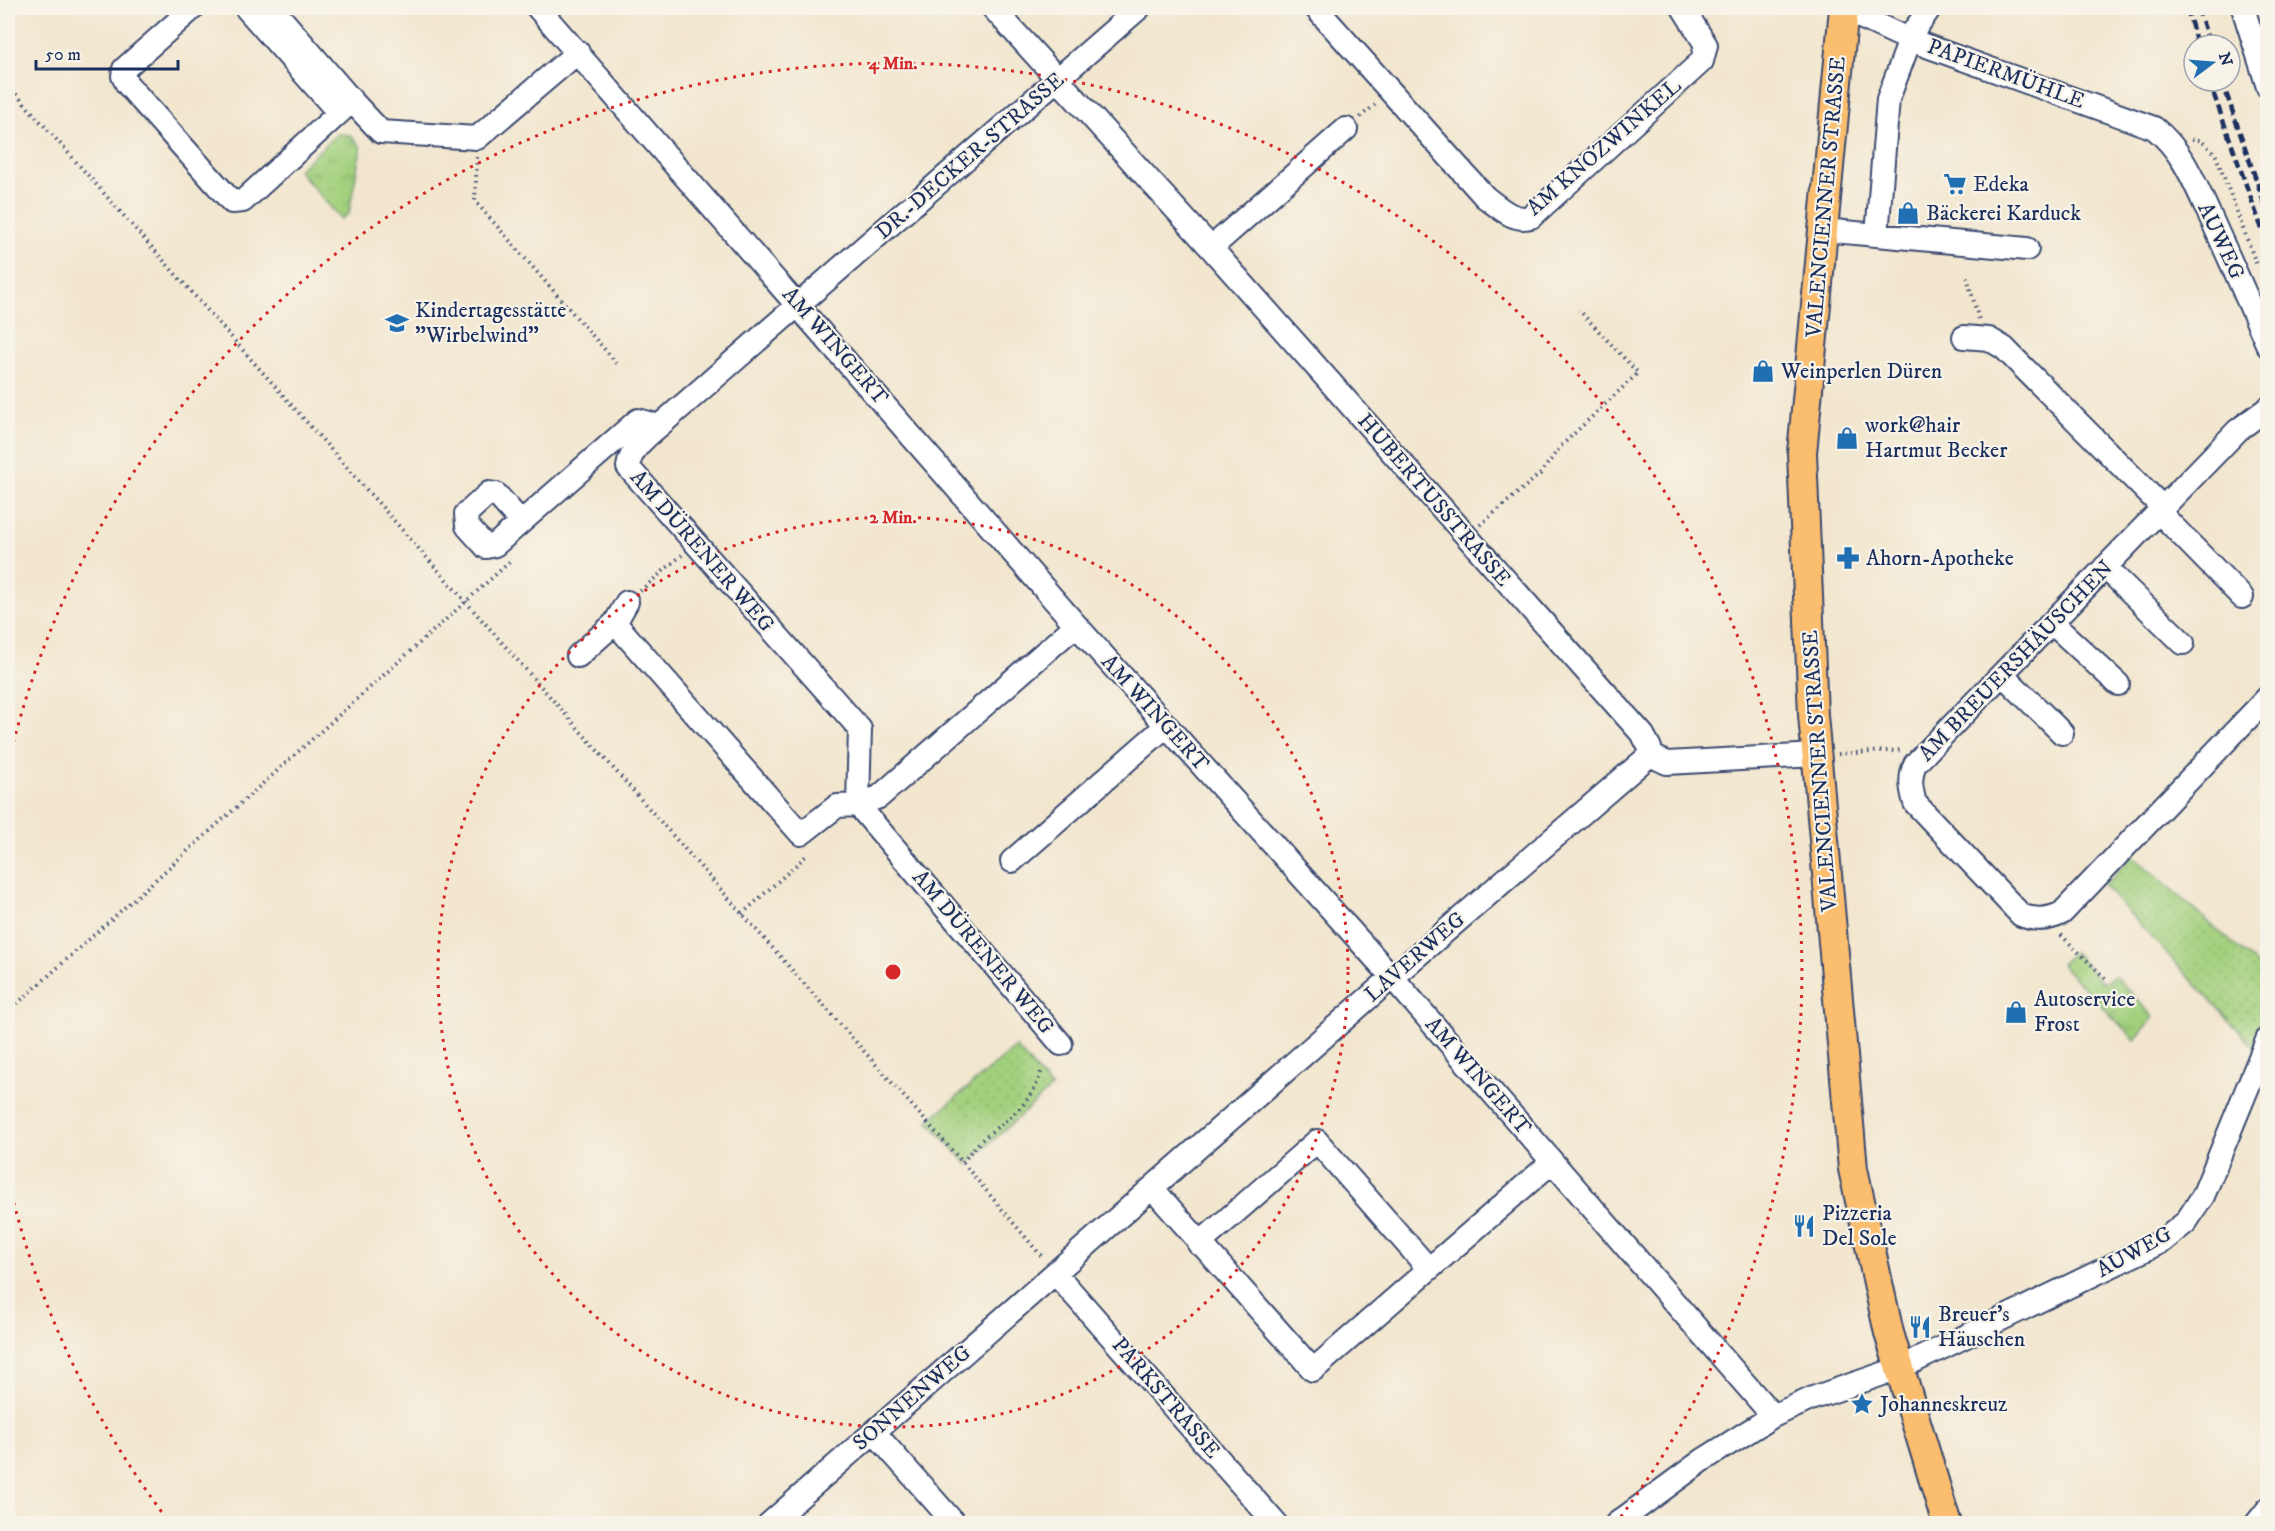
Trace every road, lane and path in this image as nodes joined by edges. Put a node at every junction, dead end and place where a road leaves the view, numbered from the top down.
1 (193, 8) edge
2 (246, 8) edge
3 (272, 8) edge
4 (538, 8) edge
5 (993, 8) edge
6 (1139, 8) edge
7 (1316, 8) edge
8 (1683, 8) edge
9 (1843, 8) edge
10 (1930, 8) edge
11 (2243, 8) edge
12 (1909, 39) junction
13 (578, 52) junction
14 (1059, 77) junction
15 (8, 85) edge
16 (2268, 87) edge
17 (1390, 93) junction
18 (346, 107) junction
19 (1346, 129) joint
20 (477, 138) junction
21 (2168, 138) junction
22 (1823, 230) junction
23 (1877, 235) junction
24 (1211, 248) junction
25 (2027, 249) dead end
26 (2259, 270) dead end
27 (1967, 277) dead end
28 (799, 304) junction
29 (1579, 310) dead end
30 (1974, 338) joint
31 (2268, 346) edge
32 (619, 366) dead end
33 (2268, 408) edge
34 (659, 426) junction
35 (2161, 510) junction
36 (521, 522) dead end
37 (1466, 537) junction
38 (694, 545) junction
39 (515, 557) dead end
40 (2105, 567) junction
41 (2242, 597) dead end
42 (464, 602) junction
43 (627, 602) joint
44 (615, 623) junction
45 (2052, 623) junction
46 (1076, 626) junction
47 (2183, 643) dead end
48 (578, 656) dead end
49 (2002, 674) junction
50 (2118, 684) dead end
51 (2268, 697) edge
52 (1166, 726) junction
53 (2062, 733) dead end
54 (1650, 755) junction
55 (1816, 755) junction
56 (1920, 759) junction
57 (858, 806) junction
58 (801, 834) junction
59 (1012, 861) dead end
60 (742, 914) junction
61 (2052, 919) junction
62 (1392, 977) junction
63 (2106, 979) dead end
64 (8, 1012) edge
65 (2268, 1038) edge
66 (1061, 1044) dead end
67 (1041, 1072) dead end
68 (1552, 1162) junction
69 (963, 1163) junction
70 (1152, 1188) junction
71 (1199, 1244) junction
72 (1428, 1268) junction
73 (1055, 1273) junction
74 (1900, 1368) junction
75 (1773, 1416) junction
76 (874, 1432) junction
77 (2268, 1509) edge
78 (769, 1524) edge
79 (955, 1524) edge
80 (1276, 1524) edge
81 (1616, 1524) edge
82 (1947, 1524) edge
83 (2256, 1524) edge

1 - 18 street
2 - 18 street
3 - 18 street
4 - 13 street, AM WINGERT
5 - 14 street, HUBERTUSSTRASSE
6 - 14 street, DR.-DECKER-STRASSE
7 - 17 street, AM KNOZWINKEL
8 - 17 street, AM KNOZWINKEL
9 - 12 street, PAPIERMÜHLE
9 - 22 main road, VALENCIENNER STRASSE
10 - 12 street
11 - 16 street
12 - 21 street, PAPIERMÜHLE
12 - 23 street
13 - 20 street
13 - 28 street, AM WINGERT
14 - 24 street, HUBERTUSSTRASSE
14 - 28 street, DR.-DECKER-STRASSE
15 - 42 path
17 - 19 path
18 - 20 street
19 - 24 street
20 - 32 path
21 - 26 path
21 - 31 street, AUWEG
22 - 23 street
22 - 55 main road, VALENCIENNER STRASSE
23 - 25 street
24 - 37 street, HUBERTUSSTRASSE
27 - 30 path
28 - 34 street, AM DÜRENER WEG
28 - 46 street, AM WINGERT
29 - 37 path
30 - 35 street
33 - 35 street, AM BREUERSHÄUSCHEN
34 - 36 street
34 - 38 street, AM DÜRENER WEG
35 - 40 street, AM BREUERSHÄUSCHEN
35 - 41 street
37 - 54 street, HUBERTUSSTRASSE
38 - 43 path
38 - 57 street, AM DÜRENER WEG
39 - 42 path
40 - 45 street, AM BREUERSHÄUSCHEN
40 - 47 street
42 - 60 path
42 - 64 path
43 - 44 street
44 - 48 street
44 - 58 street
45 - 49 street, AM BREUERSHÄUSCHEN
45 - 50 street
46 - 52 street, AM WINGERT
46 - 57 street
49 - 53 street
49 - 56 street, AM BREUERSHÄUSCHEN
51 - 61 street
52 - 59 street
52 - 62 street, AM WINGERT
54 - 55 street
54 - 62 street, LAVERWEG
55 - 56 path
55 - 74 main road, VALENCIENNER STRASSE
56 - 61 street, AM BREUERSHÄUSCHEN
57 - 58 street
57 - 66 street, AM DÜRENER WEG
58 - 60 path
60 - 69 path
61 - 63 path
62 - 68 street, AM WINGERT
62 - 70 street, LAVERWEG
65 - 74 street, AUWEG
67 - 69 path, AM DÜRENER WEG
68 - 72 street
68 - 75 street, AM WINGERT
69 - 73 path
70 - 71 street
70 - 73 street, LAVERWEG
71 - 72 street
71 - 72 street
73 - 76 street, SONNENWEG
73 - 80 street, PARKSTRASSE
74 - 75 street, AUWEG
74 - 82 main road, VALENCIENNER STRASSE
75 - 81 street, AUWEG
76 - 78 street, SONNENWEG
76 - 79 street
77 - 83 street

